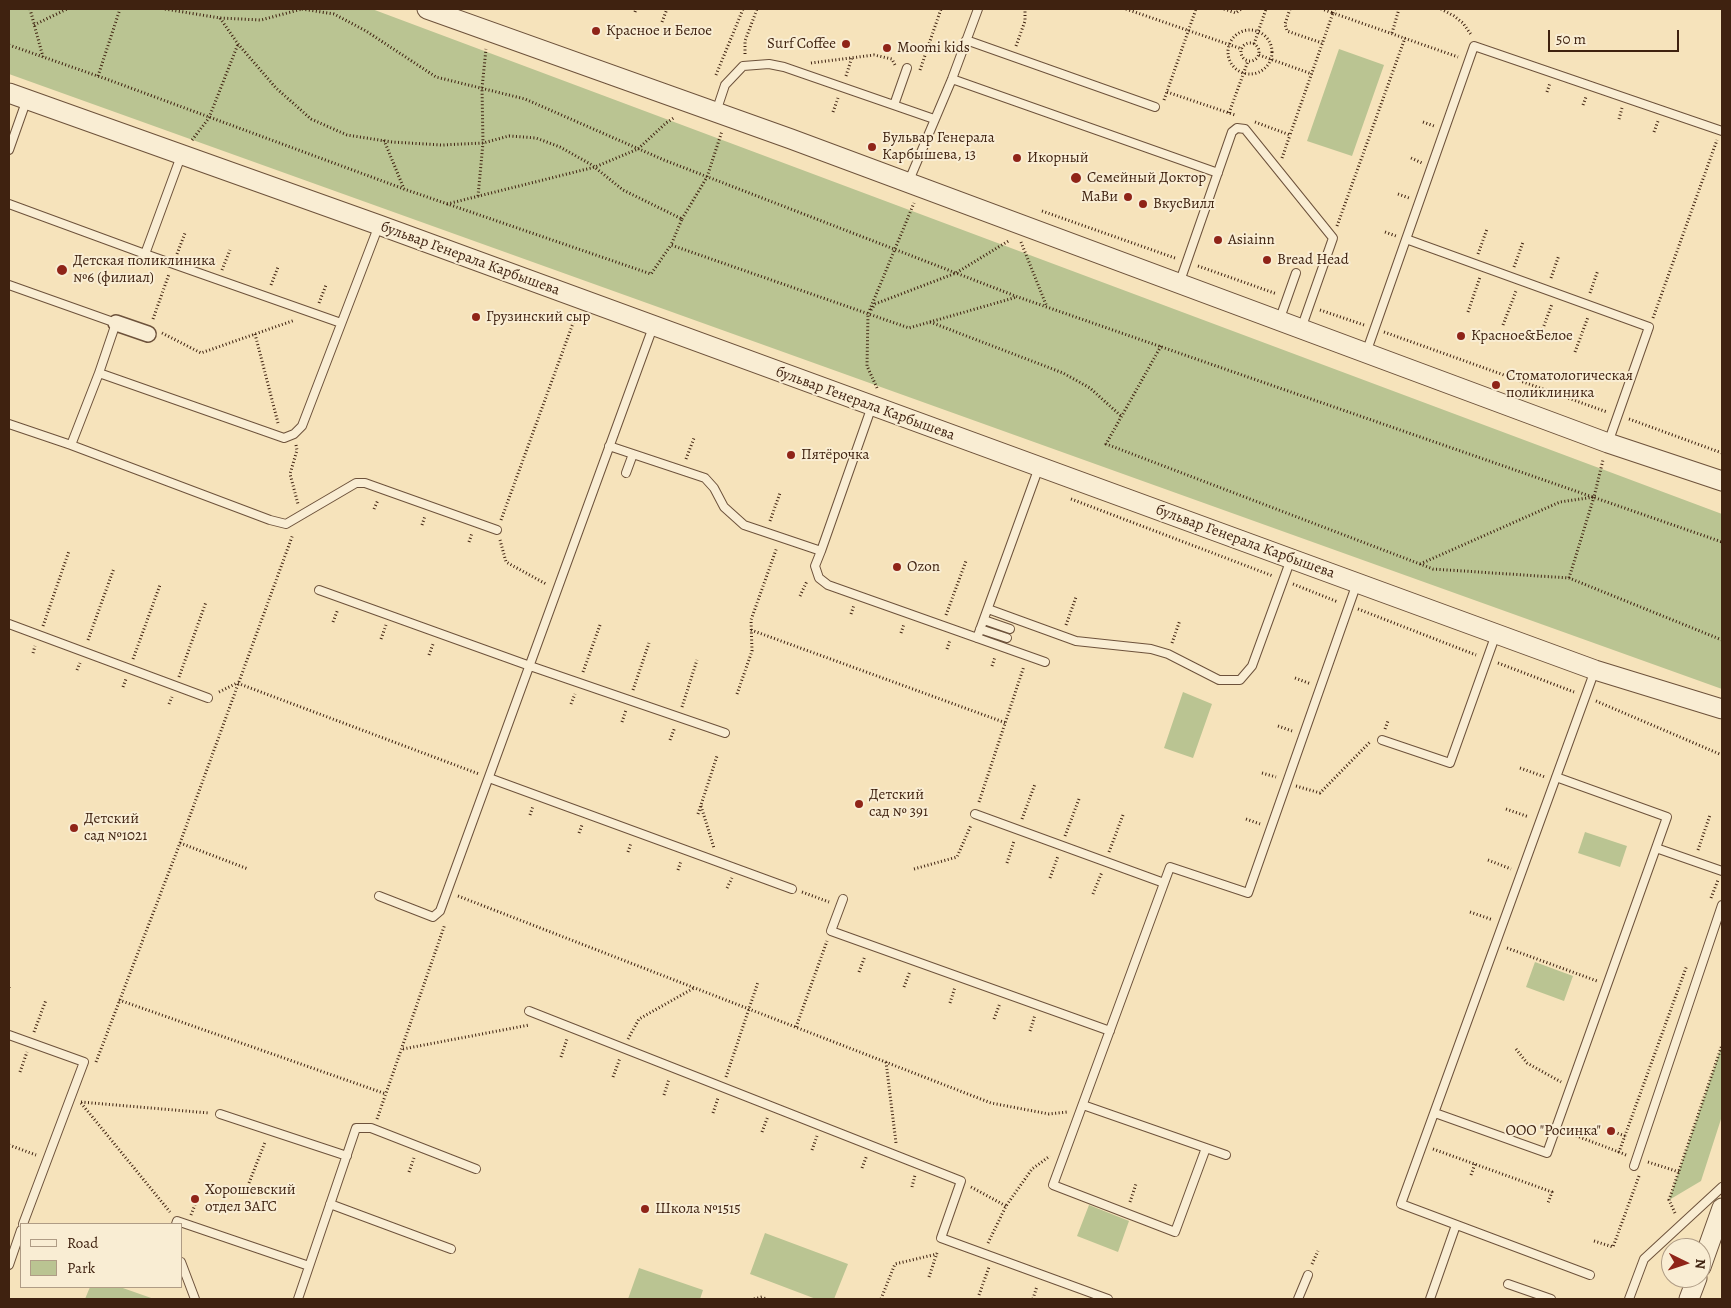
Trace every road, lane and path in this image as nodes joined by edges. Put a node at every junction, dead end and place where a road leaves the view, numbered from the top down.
1 (30, 9) edge
2 (66, 9) edge
3 (120, 9) edge
4 (165, 9) edge
5 (302, 9) edge
6 (427, 9) edge
7 (667, 9) edge
8 (743, 9) edge
9 (757, 9) edge
10 (941, 9) edge
11 (978, 9) edge
12 (1025, 9) edge
13 (1126, 9) edge
14 (1196, 9) edge
15 (1224, 9) edge
16 (1241, 9) edge
17 (1266, 9) edge
18 (1290, 9) edge
19 (1322, 9) edge
20 (1399, 9) edge
21 (1441, 9) edge
22 (1334, 11) edge
23 (220, 18) junction
24 (662, 22) dead end
25 (34, 25) junction
26 (487, 30) junction
27 (1189, 31) junction
28 (1258, 31) junction
29 (1392, 33) junction
30 (1405, 38) junction
31 (966, 40) junction
32 (1322, 43) junction
33 (238, 44) junction
34 (1254, 44) junction
35 (1230, 45) junction
36 (9, 46) edge
37 (1474, 46) junction
38 (1242, 49) junction
39 (1259, 55) junction
40 (1012, 56) junction
41 (44, 57) junction
42 (1271, 60) junction
43 (1248, 61) junction
44 (1469, 61) junction
45 (749, 64) junction
46 (784, 67) junction
47 (907, 68) dead end
48 (894, 70) dead end
49 (918, 73) dead end
50 (1243, 74) junction
51 (1312, 74) junction
52 (98, 76) junction
53 (716, 76) dead end
54 (952, 79) junction
55 (482, 88) junction
56 (18, 96) edge
57 (694, 105) junction
58 (894, 105) junction
59 (1155, 107) dead end
60 (1229, 113) junction
61 (721, 114) junction
62 (1238, 116) dead end
63 (209, 118) junction
64 (1247, 119) dead end
65 (934, 120) junction
66 (1721, 131) edge
67 (1290, 135) junction
68 (384, 140) junction
69 (483, 143) junction
70 (638, 149) junction
71 (9, 150) edge
72 (181, 155) junction
73 (595, 167) junction
74 (1278, 169) junction
75 (1218, 173) junction
76 (707, 177) junction
77 (915, 186) junction
78 (404, 189) junction
79 (478, 196) junction
80 (9, 204) edge
81 (446, 204) junction
82 (1040, 210) dead end
83 (682, 219) junction
84 (379, 225) junction
85 (1487, 228) dead end
86 (185, 233) dead end
87 (1333, 238) junction
88 (1406, 239) junction
89 (1523, 242) dead end
90 (671, 245) junction
91 (894, 249) junction
92 (230, 250) dead end
93 (145, 254) junction
94 (1559, 255) dead end
95 (1187, 262) junction
96 (1475, 264) junction
97 (172, 265) junction
98 (278, 267) dead end
99 (1483, 267) junction
100 (1598, 270) dead end
101 (956, 273) junction
102 (1296, 273) dead end
103 (1511, 277) junction
104 (1520, 280) junction
105 (218, 281) junction
106 (1179, 284) junction
107 (9, 285) edge
108 (326, 285) dead end
109 (1547, 290) junction
110 (1556, 293) junction
111 (266, 297) junction
112 (1018, 297) junction
113 (1287, 298) junction
114 (582, 300) junction
115 (1309, 306) junction
116 (1589, 306) junction
117 (1047, 307) junction
118 (1468, 312) dead end
119 (314, 314) junction
120 (868, 314) junction
121 (1280, 321) junction
122 (930, 322) junction
123 (116, 323) junction
124 (341, 323) junction
125 (1503, 325) dead end
126 (653, 326) junction
127 (1649, 327) junction
128 (1301, 329) junction
129 (1375, 329) junction
130 (149, 330) junction
131 (255, 334) junction
132 (1539, 339) dead end
133 (1161, 346) junction
134 (1575, 352) dead end
135 (1366, 353) junction
136 (99, 373) junction
137 (880, 409) junction
138 (1121, 416) junction
139 (1618, 416) junction
140 (9, 424) edge
141 (294, 434) junction
142 (281, 436) junction
143 (694, 438) dead end
144 (1608, 443) junction
145 (71, 446) junction
146 (609, 446) junction
147 (1722, 452) edge
148 (633, 454) junction
149 (1039, 467) junction
150 (682, 470) junction
151 (626, 473) dead end
152 (1722, 481) edge
153 (780, 493) dead end
154 (1594, 497) junction
155 (300, 515) junction
156 (497, 530) junction
157 (765, 532) junction
158 (780, 537) junction
159 (1722, 542) edge
160 (69, 551) dead end
161 (821, 552) junction
162 (1291, 559) junction
163 (966, 562) dead end
164 (1420, 564) junction
165 (114, 568) dead end
166 (1569, 578) junction
167 (1357, 583) junction
168 (160, 585) dead end
169 (319, 590) dead end
170 (557, 590) junction
171 (1076, 597) dead end
172 (206, 602) dead end
173 (988, 609) junction
174 (984, 620) junction
175 (1180, 620) dead end
176 (9, 624) edge
177 (600, 625) dead end
178 (942, 626) junction
179 (1010, 629) dead end
180 (751, 630) junction
181 (980, 630) junction
182 (1496, 634) junction
183 (1061, 635) junction
184 (39, 636) junction
185 (977, 638) junction
186 (1007, 638) dead end
187 (1722, 640) edge
188 (649, 643) dead end
189 (33, 653) dead end
190 (84, 653) junction
191 (1168, 654) junction
192 (1025, 655) junction
193 (697, 660) dead end
194 (1046, 662) dead end
195 (530, 666) junction
196 (130, 669) junction
197 (77, 670) dead end
198 (1595, 670) junction
199 (238, 683) junction
200 (578, 683) junction
201 (176, 686) junction
202 (123, 687) dead end
203 (737, 694) dead end
204 (208, 698) joint
205 (629, 700) junction
206 (169, 704) dead end
207 (1722, 709) edge
208 (678, 717) junction
209 (1006, 723) junction
210 (725, 733) dead end
211 (1382, 740) joint
212 (717, 756) dead end
213 (1520, 768) dead end
214 (489, 778) junction
215 (1555, 779) junction
216 (1287, 782) junction
217 (701, 805) junction
218 (1506, 809) dead end
219 (698, 814) dead end
220 (975, 814) junction
221 (1710, 815) dead end
222 (1540, 821) junction
223 (180, 844) junction
224 (1656, 848) junction
225 (1488, 860) dead end
226 (1695, 860) junction
227 (718, 861) junction
228 (248, 868) dead end
229 (914, 869) dead end
230 (1722, 870) edge
231 (1521, 872) junction
232 (1164, 883) junction
233 (792, 889) joint
234 (379, 896) dead end
235 (453, 902) dead end
236 (842, 902) joint
237 (1722, 905) edge
238 (1470, 912) dead end
239 (448, 915) dead end
240 (1503, 923) junction
241 (831, 931) junction
242 (1495, 944) junction
243 (869, 945) junction
244 (859, 972) dead end
245 (758, 982) dead end
246 (1607, 985) junction
247 (695, 987) junction
248 (119, 1000) junction
249 (749, 1009) junction
250 (529, 1011) dead end
251 (553, 1020) junction
252 (570, 1027) junction
253 (796, 1027) junction
254 (1110, 1030) junction
255 (9, 1035) edge
256 (1722, 1045) edge
257 (623, 1048) junction
258 (402, 1049) junction
259 (1516, 1049) dead end
260 (561, 1058) dead end
261 (886, 1062) junction
262 (95, 1065) dead end
263 (673, 1068) junction
264 (613, 1077) dead end
265 (722, 1087) junction
266 (1570, 1088) junction
267 (84, 1093) dead end
268 (386, 1094) junction
269 (664, 1096) dead end
270 (81, 1102) junction
271 (1082, 1108) junction
272 (78, 1111) dead end
273 (1434, 1113) junction
274 (220, 1114) joint
275 (1556, 1128) junction
276 (374, 1129) junction
277 (270, 1130) junction
278 (1610, 1131) dead end
279 (1625, 1136) dead end
280 (1069, 1142) junction
281 (9, 1145) edge
282 (1422, 1146) junction
283 (1206, 1148) junction
284 (1619, 1152) dead end
285 (1226, 1155) dead end
286 (347, 1156) junction
287 (897, 1156) junction
288 (47, 1159) junction
289 (1475, 1164) junction
290 (1638, 1168) joint
291 (476, 1169) dead end
292 (1471, 1175) dead end
293 (961, 1181) junction
294 (249, 1183) dead end
295 (1136, 1184) dead end
296 (1722, 1187) edge
297 (1548, 1203) dead end
298 (330, 1204) junction
299 (1006, 1206) junction
300 (1722, 1208) edge
301 (1126, 1213) junction
302 (176, 1222) edge
303 (23, 1223) edge
304 (182, 1224) edge
305 (1456, 1225) junction
306 (1680, 1225) junction
307 (20, 1233) edge
308 (942, 1238) junction
309 (1711, 1239) edge
310 (1594, 1240) dead end
311 (451, 1250) dead end
312 (937, 1254) junction
313 (983, 1254) junction
314 (993, 1258) junction
315 (9, 1265) edge
316 (182, 1265) edge
317 (309, 1266) junction
318 (1308, 1275) dead end
319 (1590, 1275) dead end
320 (929, 1277) dead end
321 (1508, 1284) dead end
322 (979, 1295) dead end
323 (195, 1299) edge
324 (298, 1299) edge
325 (754, 1299) edge
326 (766, 1299) edge
327 (881, 1299) edge
328 (1108, 1299) edge
329 (1298, 1299) edge
330 (1430, 1299) edge
331 (1551, 1299) edge
332 (1629, 1299) edge

1 - 25 path
2 - 25 path
3 - 52 path
4 - 23 path
5 - 23 path
5 - 55 path
6 - 26 street
7 - 24 path
8 - 53 path
9 - 45 path
10 - 49 path
11 - 31 lane
12 - 40 path
13 - 27 path
14 - 27 path
15 - 16 path
17 - 28 path
18 - 32 path
19 - 22 path
20 - 29 path
21 - 37 path
22 - 29 path
22 - 32 path
23 - 33 path
25 - 41 path
26 - 55 path
26 - 57 street
27 - 35 path
27 - 60 path
28 - 34 path
28 - 35 path
28 - 42 path
29 - 30 path
30 - 44 path
30 - 87 path
31 - 40 lane
31 - 54 lane
32 - 51 path
33 - 63 path
33 - 68 path
34 - 38 path
34 - 39 path
35 - 38 path
35 - 50 path
36 - 41 path
37 - 44 lane
37 - 66 lane
38 - 43 path
39 - 42 path
39 - 43 path
40 - 59 lane
41 - 52 path
42 - 50 path
42 - 51 path
43 - 50 path
44 - 88 lane
45 - 46 lane
45 - 61 lane
46 - 48 path
46 - 58 lane
47 - 58 lane
50 - 60 path
51 - 67 path
52 - 63 path
54 - 65 lane
54 - 75 lane
55 - 69 path
55 - 70 path
56 - 71 lane
56 - 72 street, бульвар Генерала Карбышева
57 - 61 street
57 - 70 path
58 - 65 lane
60 - 62 path
61 - 76 path
61 - 77 street
63 - 72 path
63 - 78 path
64 - 67 path
65 - 77 lane
66 - 127 path
67 - 74 path
68 - 69 path
68 - 78 path
69 - 73 path
69 - 79 path
70 - 73 path
70 - 76 path
72 - 84 street, бульвар Генерала Карбышева
72 - 93 lane
73 - 79 path
73 - 83 path
74 - 75 lane
74 - 87 lane
75 - 95 lane
76 - 83 path
76 - 91 path
77 - 91 path
77 - 106 street
78 - 81 path
79 - 81 path
80 - 93 lane
81 - 90 path
82 - 95 path
83 - 90 path
84 - 114 street, бульвар Генерала Карбышева
84 - 124 lane
85 - 96 path
86 - 97 path
87 - 115 lane
88 - 96 lane
88 - 129 lane
89 - 103 path
90 - 120 path
91 - 101 path
91 - 120 path
92 - 105 path
93 - 97 lane
94 - 109 path
95 - 106 lane
95 - 113 path
96 - 99 lane
97 - 105 lane
97 - 130 path
98 - 111 path
99 - 103 lane
99 - 118 path
100 - 116 path
101 - 112 path
101 - 117 path
101 - 120 path
102 - 113 lane
103 - 104 lane
104 - 109 lane
104 - 125 path
105 - 111 lane
106 - 121 street
107 - 123 lane
108 - 119 path
109 - 110 lane
110 - 116 lane
110 - 132 path
111 - 119 lane
112 - 117 path
112 - 122 path
113 - 121 lane
114 - 126 street, бульвар Генерала Карбышева
114 - 156 path
115 - 128 lane
115 - 129 path
116 - 127 lane
116 - 134 path
117 - 133 path
119 - 124 lane
119 - 131 path
120 - 122 path
120 - 137 path
121 - 128 street
122 - 138 path
123 - 130 street
123 - 136 lane
124 - 141 lane
126 - 137 street, бульвар Генерала Карбышева
126 - 146 lane
127 - 139 lane
128 - 135 street
129 - 135 lane
129 - 139 path
130 - 131 path
131 - 142 path
133 - 138 path
133 - 154 path
135 - 144 street
136 - 142 lane
136 - 145 lane
137 - 149 street, бульвар Генерала Карбышева
137 - 161 lane
138 - 164 path
139 - 144 lane
139 - 147 path
140 - 145 lane
141 - 142 lane
141 - 155 path
143 - 150 path
144 - 152 street
144 - 154 path
145 - 155 lane
146 - 148 lane
146 - 170 lane
148 - 150 lane
148 - 151 lane
149 - 162 street, бульвар Генерала Карбышева
149 - 173 lane
150 - 157 lane
153 - 157 path
154 - 159 path
154 - 164 path
154 - 166 path
155 - 156 lane
155 - 199 path
156 - 170 path
157 - 158 lane
158 - 161 lane
158 - 180 path
160 - 184 path
161 - 178 lane
162 - 167 street, бульвар Генерала Карбышева
162 - 191 lane
163 - 178 path
164 - 166 path
165 - 190 path
166 - 187 path
167 - 182 street, бульвар Генерала Карбышева
167 - 216 lane
168 - 196 path
169 - 195 lane
170 - 195 lane
171 - 183 path
172 - 201 path
173 - 174 lane
173 - 183 lane
174 - 179 lane
174 - 181 lane
175 - 191 path
176 - 184 lane
177 - 200 path
178 - 185 lane
180 - 203 path
180 - 209 path
181 - 185 lane
181 - 186 lane
182 - 198 street, бульвар Генерала Карбышева
182 - 211 lane
183 - 191 lane
184 - 189 path
184 - 190 lane
185 - 192 lane
188 - 205 path
190 - 196 lane
190 - 197 path
192 - 194 lane
192 - 209 path
193 - 208 path
195 - 200 lane
195 - 214 lane
196 - 201 lane
196 - 202 path
198 - 207 street, бульвар Генерала Карбышева
198 - 215 lane
199 - 204 path
199 - 214 path
199 - 223 path
200 - 205 lane
201 - 204 lane
201 - 206 path
205 - 208 lane
208 - 210 lane
209 - 220 path
211 - 216 path
212 - 217 path
213 - 215 path
214 - 227 lane
214 - 234 lane
215 - 222 lane
215 - 224 lane
216 - 232 lane
217 - 219 path
217 - 227 path
218 - 222 path
220 - 229 path
220 - 232 lane
221 - 226 path
222 - 231 lane
223 - 228 path
223 - 248 path
224 - 226 lane
224 - 246 lane
225 - 231 path
226 - 230 lane
227 - 233 lane
231 - 240 lane
232 - 254 lane
233 - 236 path
235 - 247 path
236 - 241 lane
237 - 290 lane
238 - 240 path
239 - 258 path
240 - 242 lane
241 - 243 lane
241 - 253 path
242 - 246 path
242 - 273 lane
243 - 244 path
243 - 254 lane
245 - 249 path
246 - 266 lane
247 - 249 path
247 - 257 path
248 - 262 path
248 - 268 path
249 - 253 path
249 - 265 path
250 - 251 lane
251 - 252 lane
251 - 258 path
252 - 257 lane
252 - 260 path
253 - 261 path
254 - 271 lane
255 - 288 lane
256 - 306 path
257 - 263 lane
257 - 264 path
258 - 268 path
259 - 266 path
261 - 271 path
261 - 287 path
263 - 265 lane
263 - 269 path
265 - 287 lane
266 - 275 lane
267 - 270 path
268 - 276 path
270 - 272 path
270 - 274 path
270 - 302 path
271 - 280 lane
271 - 283 lane
273 - 275 lane
273 - 282 lane
274 - 277 lane
275 - 284 path
276 - 286 lane
276 - 291 lane
277 - 286 lane
277 - 294 path
278 - 279 path
280 - 299 path
280 - 301 lane
281 - 288 path
282 - 289 path
282 - 305 lane
283 - 285 lane
283 - 301 lane
286 - 298 lane
287 - 293 lane
288 - 303 lane
289 - 292 path
289 - 297 path
290 - 310 path
293 - 299 path
293 - 308 lane
295 - 301 path
296 - 306 lane
298 - 311 lane
298 - 317 lane
299 - 313 path
300 - 309 street
304 - 317 lane
305 - 319 lane
305 - 330 lane
306 - 332 lane
307 - 315 lane
308 - 312 path
308 - 313 lane
312 - 320 path
312 - 327 path
313 - 314 lane
314 - 322 path
314 - 328 lane
316 - 323 lane
317 - 324 lane
318 - 329 lane
321 - 331 lane
325 - 326 path

